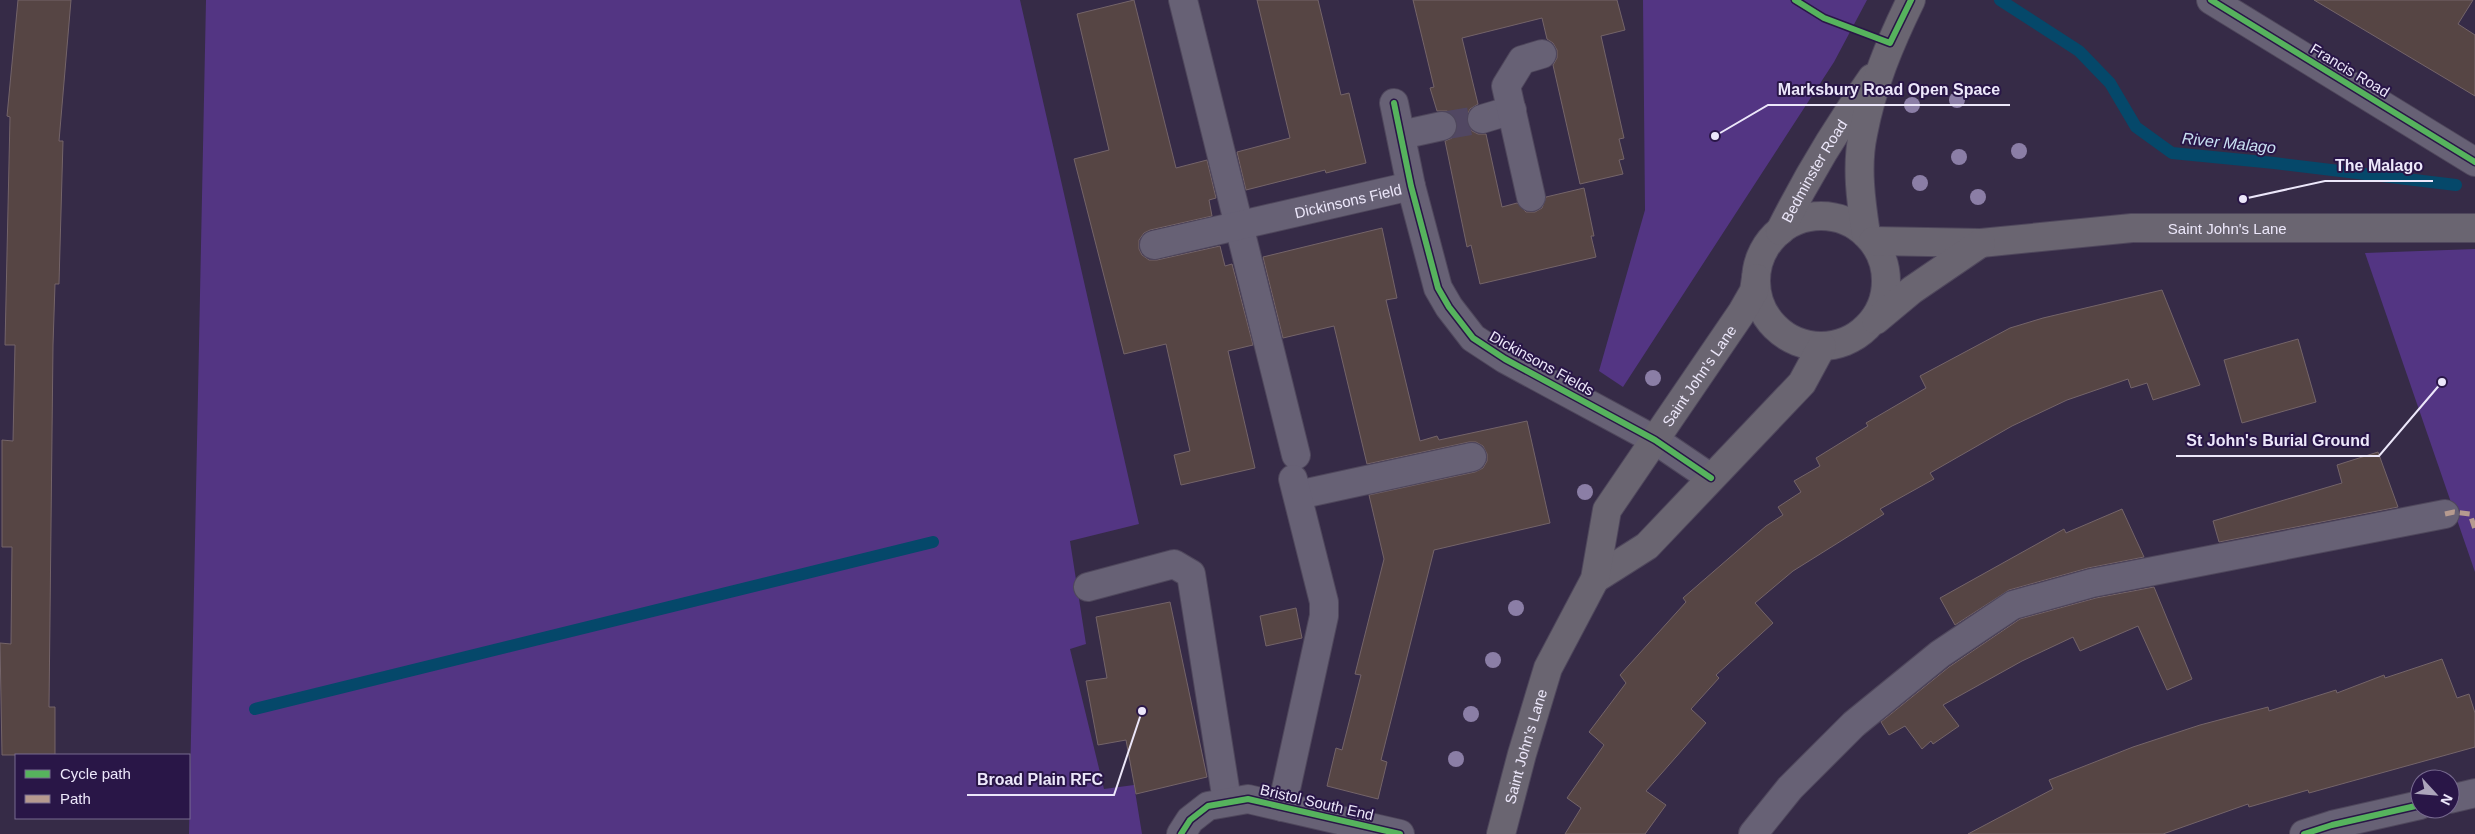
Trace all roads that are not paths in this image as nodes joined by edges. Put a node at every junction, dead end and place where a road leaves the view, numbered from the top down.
1 (1183, 0) edge
2 (1911, 0) edge
3 (2211, 0) edge
4 (1542, 54) dead end
5 (1882, 64) junction
6 (1394, 103) dead end
7 (1512, 110) junction
8 (1482, 119) tunnel mouth
9 (1442, 126) tunnel mouth
10 (1401, 135) junction
11 (2475, 162) edge
12 (1411, 186) junction
13 (1531, 197) dead end
14 (1239, 227) junction
15 (2475, 228) edge
16 (1780, 231) junction
17 (1870, 238) junction
18 (1982, 243) junction
19 (1154, 245) dead end
20 (1756, 278) junction
21 (1863, 331) junction
22 (1822, 346) junction
23 (1655, 440) junction
24 (1472, 458) dead end
25 (1296, 476) junction
26 (1711, 478) junction
27 (2445, 514) dead end
28 (1595, 579) junction
29 (1088, 587) dead end
30 (2475, 793) edge
31 (2460, 796) edge
32 (1227, 801) junction
33 (1282, 807) junction
34 (2410, 808) edge
35 (2335, 830) edge
36 (1181, 834) edge
37 (1400, 834) edge
38 (1500, 834) edge
39 (1753, 834) edge
40 (2304, 834) edge

1 - 14 street
2 - 5 main road, Bedminster Road
3 - 11 street, Francis Road
4 - 7 street
5 - 16 main road, Bedminster Road
5 - 17 main road, Bedminster Road
6 - 10 street, Dickinsons Fields
7 - 8 street
7 - 13 street
9 - 10 street
10 - 12 street, Dickinsons Fields
12 - 14 street, Dickinsons Field
12 - 23 street, Dickinsons Fields
14 - 19 street, Dickinsons Field
14 - 25 street
15 - 18 main road, Saint John's Lane
16 - 17 main road
16 - 20 main road
17 - 18 main road, Saint John's Lane
17 - 21 main road
18 - 21 main road, Saint John's Lane
20 - 22 main road
20 - 23 main road, Saint John's Lane
21 - 22 main road
22 - 26 main road, Saint John's Lane
23 - 26 street, Dickinsons Fields
23 - 28 main road, Saint John's Lane
24 - 25 street
25 - 33 street
26 - 28 main road, Saint John's Lane
27 - 39 street
28 - 38 main road, Saint John's Lane
29 - 32 street
30 - 31 street
32 - 33 street, Bristol South End
32 - 36 street, Bristol South End
33 - 37 street, Bristol South End
34 - 35 street
35 - 40 street

